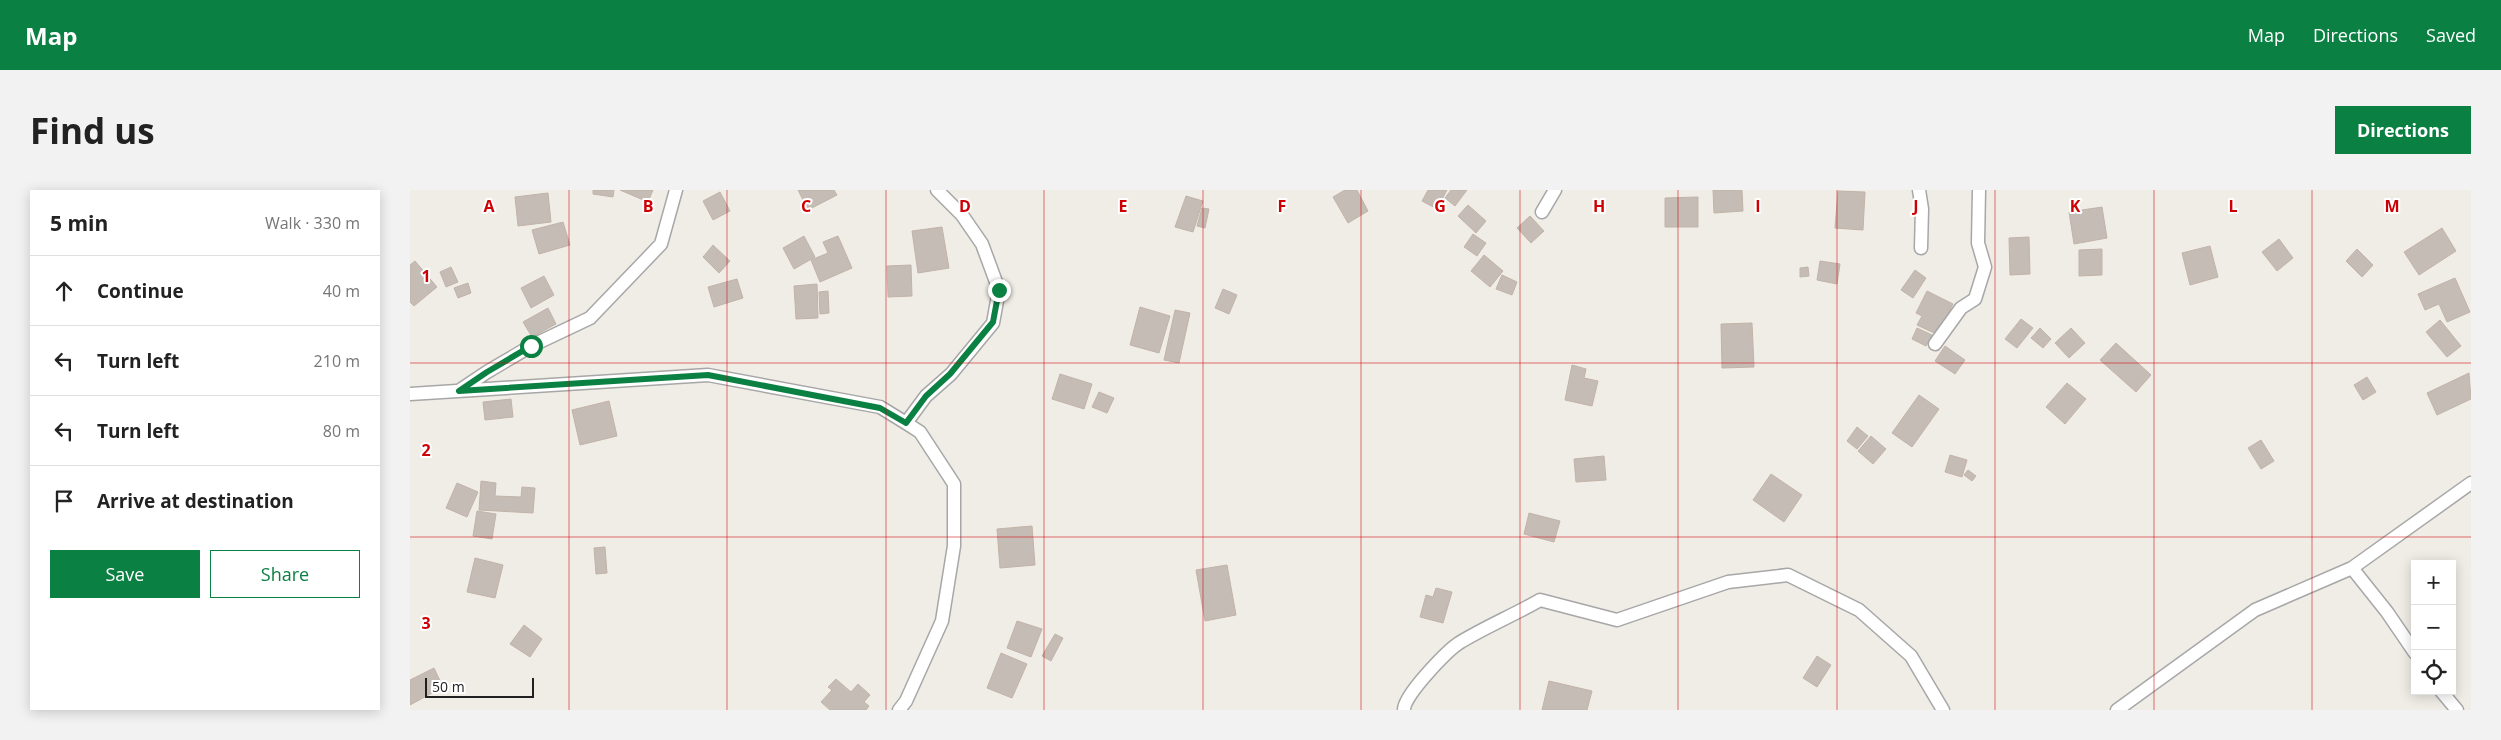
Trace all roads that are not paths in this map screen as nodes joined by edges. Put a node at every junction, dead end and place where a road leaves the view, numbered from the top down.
1 (676, 190) edge
2 (937, 190) edge
3 (1555, 190) edge
4 (1919, 190) edge
5 (1979, 190) edge
6 (1542, 212) dead end
7 (1921, 248) dead end
8 (1935, 344) dead end
9 (459, 391) junction
10 (410, 394) edge
11 (906, 423) junction
12 (2471, 483) edge
13 (2352, 568) junction
14 (2413, 650) edge
15 (2444, 695) edge
16 (899, 710) edge
17 (1404, 710) edge
18 (1943, 710) edge
19 (2117, 710) edge
20 (2457, 710) edge

1 - 9 street
2 - 11 street
3 - 6 street
4 - 7 street
5 - 8 street
9 - 10 street
9 - 11 street
11 - 16 street
12 - 13 street
13 - 14 street
13 - 19 street
15 - 20 street
17 - 18 street

